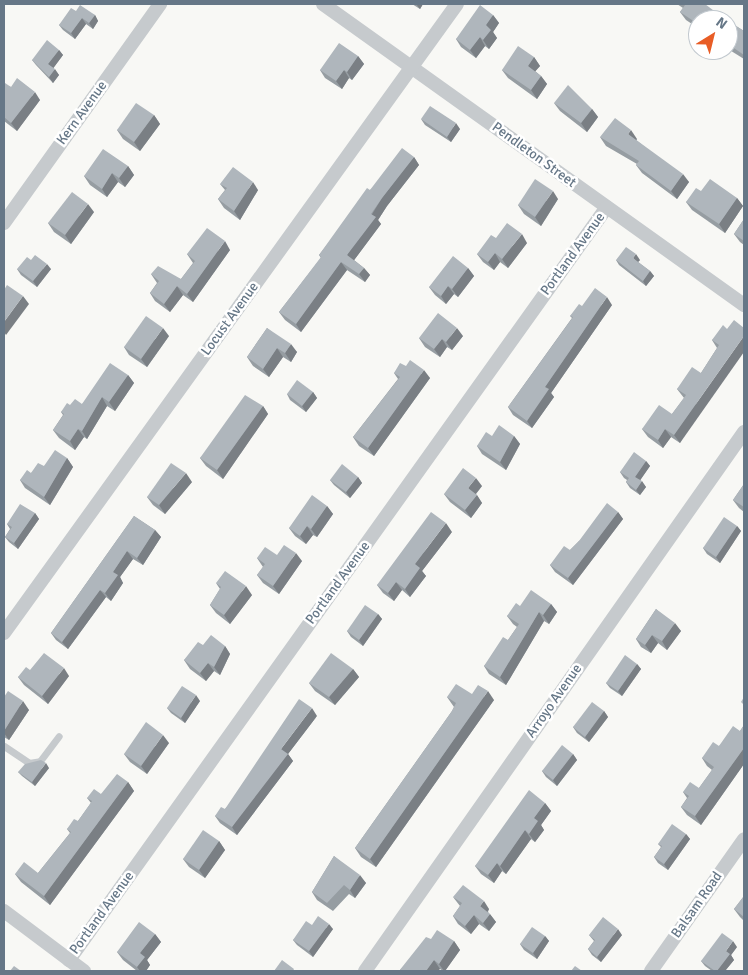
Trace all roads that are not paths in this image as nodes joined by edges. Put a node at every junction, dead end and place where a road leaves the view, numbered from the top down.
1 (160, 4) edge
2 (323, 4) edge
3 (457, 4) edge
4 (412, 67) junction
5 (607, 207) junction
6 (4, 223) edge
7 (744, 305) edge
8 (744, 432) edge
9 (4, 633) edge
10 (59, 736) dead end
11 (4, 746) edge
12 (744, 840) edge
13 (4, 911) edge
14 (69, 960) junction
15 (84, 971) edge
16 (364, 971) edge
17 (651, 971) edge

1 - 6 street, Kern Avenue
2 - 4 street, Pendleton Street
3 - 4 street, Locust Avenue
4 - 5 street, Pendleton Street
4 - 9 street, Locust Avenue
5 - 7 street, Pendleton Street
5 - 14 street, Portland Avenue
8 - 16 street, Arroyo Avenue
10 - 11 lane
12 - 17 street, Balsam Road
13 - 14 street
14 - 15 street

